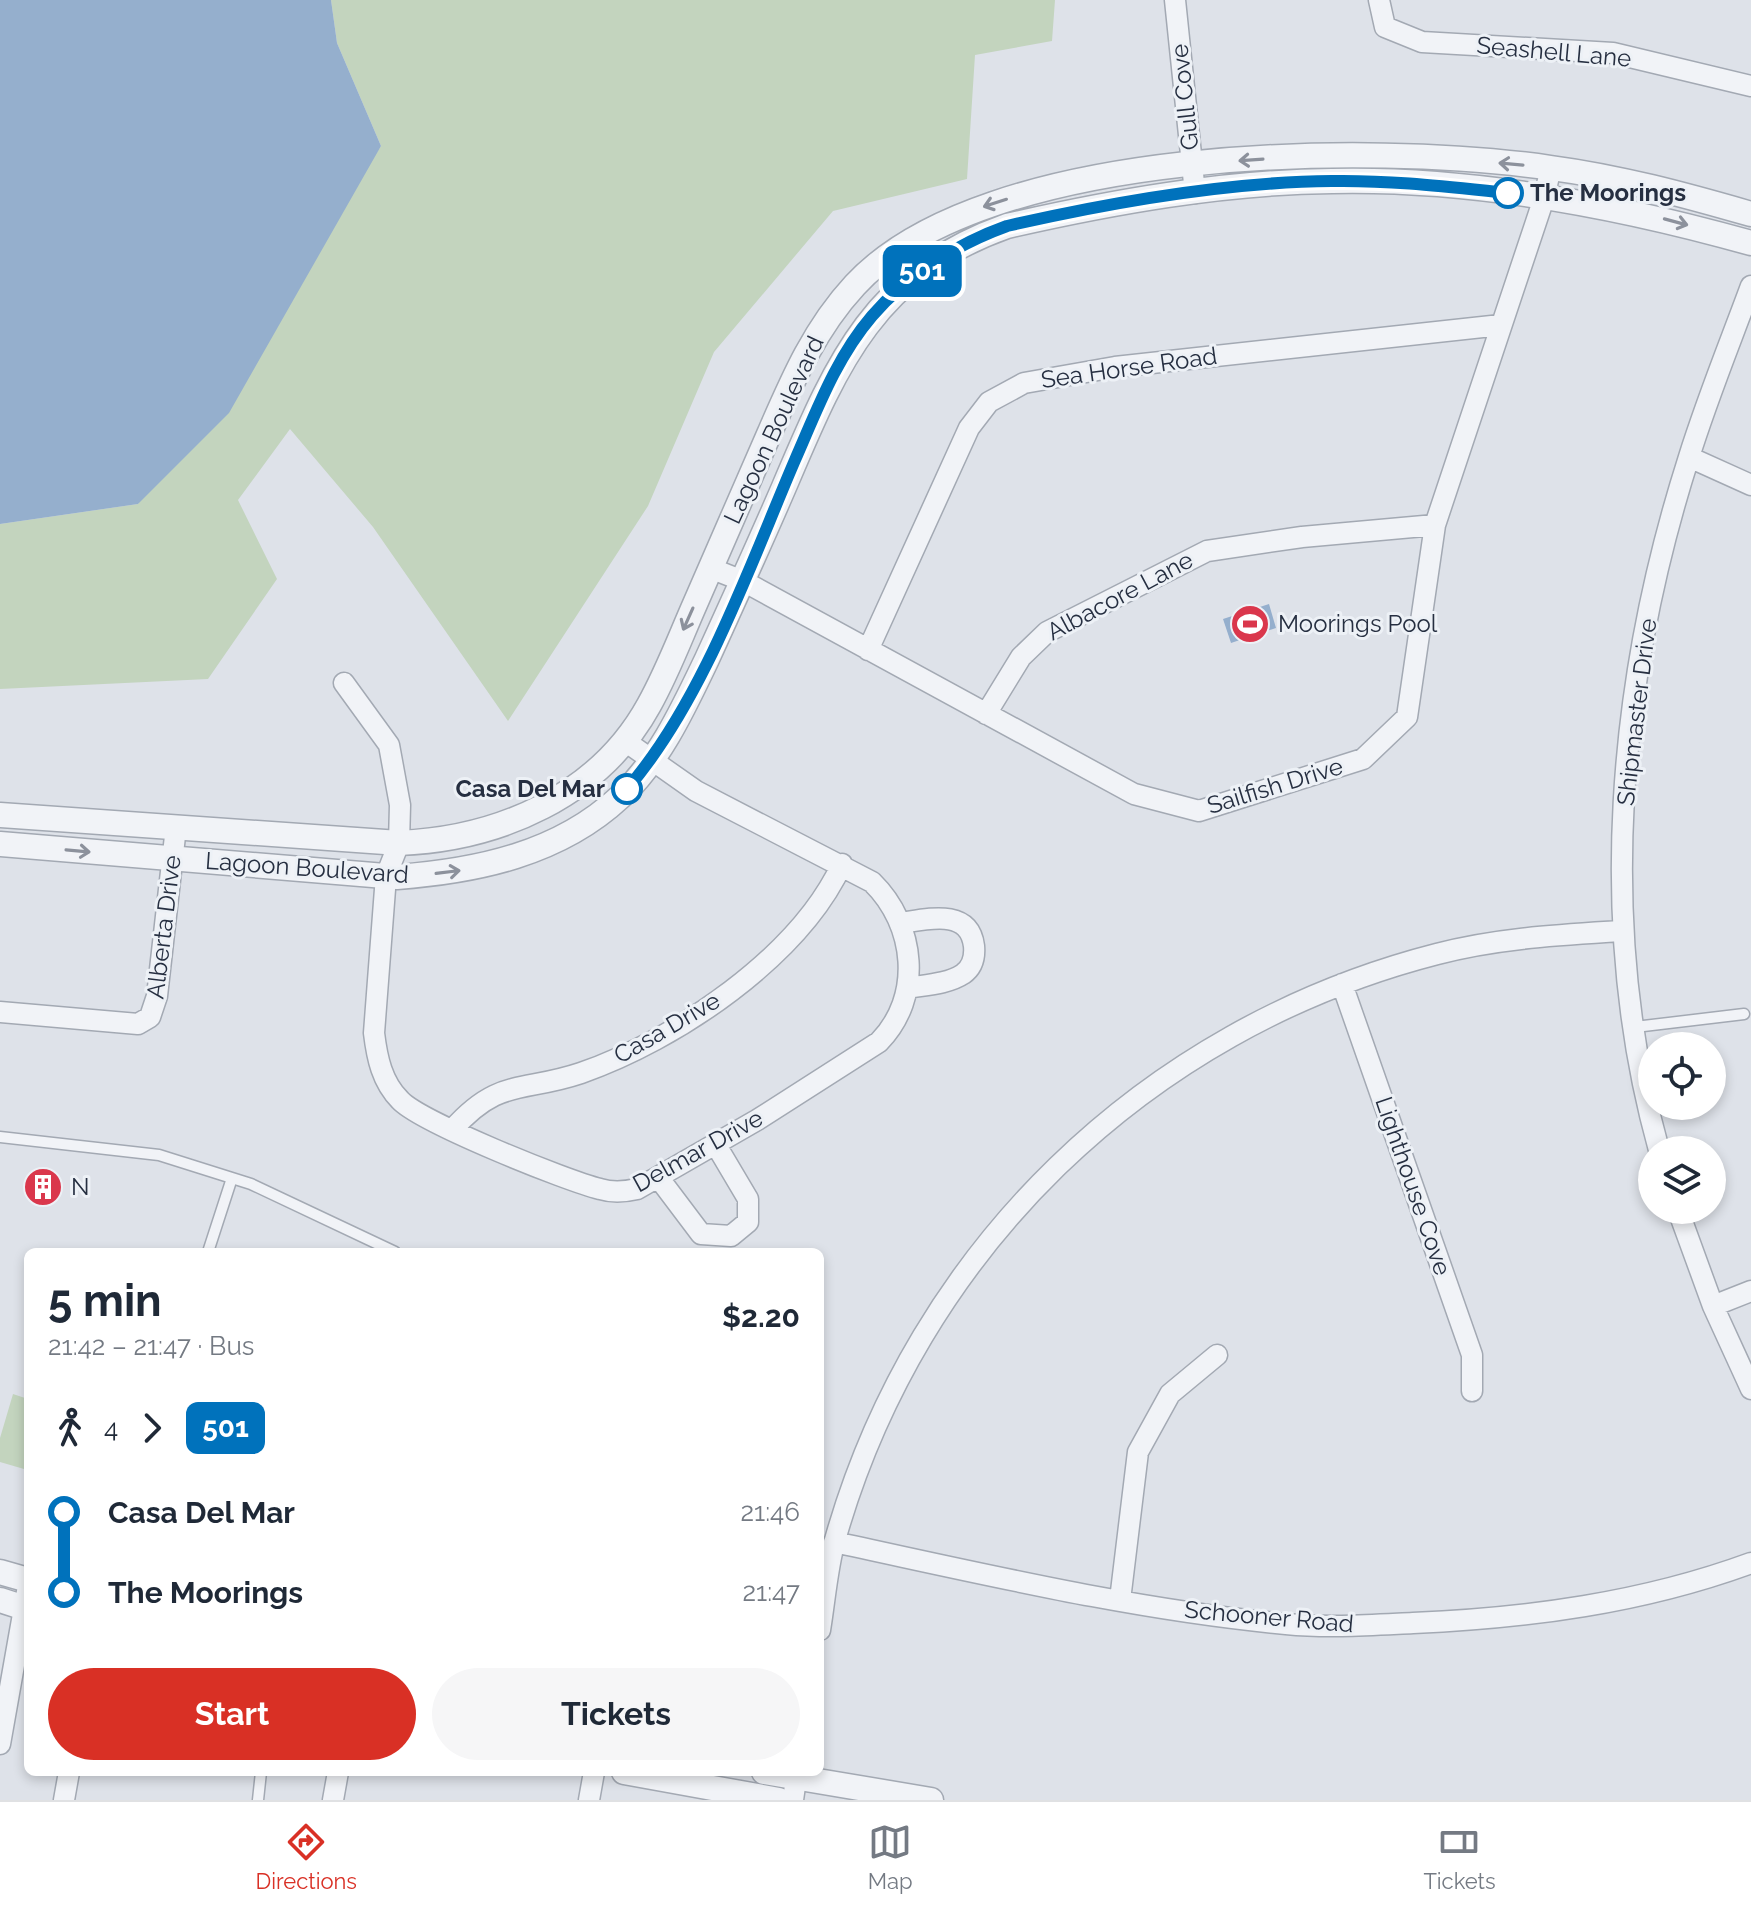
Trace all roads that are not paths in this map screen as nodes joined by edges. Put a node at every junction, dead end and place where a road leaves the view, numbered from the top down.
1 (1175, 0) edge
2 (1379, 0) edge
3 (1751, 86) edge
4 (1191, 164) junction
5 (1551, 167) junction
6 (1195, 193) junction
7 (1544, 198) junction
8 (1751, 214) edge
9 (1751, 243) edge
10 (1751, 286) edge
11 (1501, 325) junction
12 (1689, 457) junction
13 (1751, 485) edge
14 (1435, 525) junction
15 (710, 568) junction
16 (743, 581) junction
17 (868, 650) junction
18 (344, 683) dead end
19 (986, 714) junction
20 (625, 741) junction
21 (652, 760) junction
22 (0, 815) edge
23 (176, 827) junction
24 (399, 843) junction
25 (0, 844) edge
26 (175, 859) junction
27 (842, 864) junction
28 (386, 876) junction
29 (901, 923) junction
30 (1622, 931) junction
31 (1342, 984) junction
32 (908, 988) junction
33 (0, 1012) edge
34 (1744, 1014) dead end
35 (1635, 1027) junction
36 (452, 1130) junction
37 (1656, 1136) edge
38 (0, 1137) edge
39 (716, 1145) junction
40 (658, 1177) junction
41 (232, 1178) junction
42 (1683, 1224) edge
43 (209, 1248) edge
44 (386, 1248) edge
45 (1751, 1291) edge
46 (1713, 1306) junction
47 (1217, 1355) dead end
48 (1751, 1389) edge
49 (1472, 1391) dead end
50 (834, 1542) junction
51 (1751, 1563) edge
52 (0, 1572) edge
53 (24, 1592) edge
54 (24, 1596) edge
55 (0, 1600) edge
56 (1120, 1600) junction
57 (824, 1605) edge
58 (24, 1612) edge
59 (0, 1744) edge
60 (68, 1776) edge
61 (261, 1776) edge
62 (337, 1776) edge
63 (593, 1776) edge
64 (653, 1776) edge
65 (775, 1776) edge
66 (795, 1783) edge
67 (64, 1800) edge
68 (258, 1800) edge
69 (333, 1800) edge
70 (589, 1800) edge
71 (779, 1800) edge
72 (931, 1800) edge

1 - 4 street, Gull Cove
2 - 3 street, Seashell Lane
5 -> 4 street, Lagoon Boulevard
4 - 6 street, Gull Cove
4 -> 15 street, Lagoon Boulevard
5 - 7 street, Sailfish Drive
5 - 8 street, Lagoon Boulevard
6 - 7 street, Lagoon Boulevard
6 - 16 street, Lagoon Boulevard
7 -> 9 street, Lagoon Boulevard
7 - 11 street, Sailfish Drive
10 - 12 street, Shipmaster Drive
11 - 14 street, Sailfish Drive
11 - 17 street, Sea Horse Road
12 - 13 street
12 - 30 street, Shipmaster Drive
14 - 19 street, Albacore Lane
14 - 19 street, Sailfish Drive
15 - 16 street, Sailfish Drive
15 -> 20 street, Lagoon Boulevard
16 - 17 street, Sailfish Drive
16 - 21 street, Lagoon Boulevard
17 - 19 street, Sailfish Drive
18 - 24 street, Delmar Drive
20 - 21 street, Delmar Drive
20 - 24 street, Lagoon Boulevard
21 - 27 street, Delmar Drive
28 -> 21 street, Lagoon Boulevard
22 - 23 street, Lagoon Boulevard
23 - 24 street, Lagoon Boulevard
23 - 26 street, Alberta Drive
24 - 28 street, Delmar Drive
25 -> 26 street, Lagoon Boulevard
26 - 28 street, Lagoon Boulevard
26 - 33 street, Alberta Drive
27 - 29 street, Delmar Drive
27 - 36 street, Casa Drive
28 - 36 street, Delmar Drive
29 - 32 street, Delmar Drive
29 - 32 street
30 - 31 street
30 - 35 street, Shipmaster Drive
31 - 49 street, Lighthouse Cove
31 - 50 street
32 - 39 street, Delmar Drive
34 - 35 lane
35 - 37 street, Shipmaster Drive
36 - 40 street, Delmar Drive
38 - 41 lane
39 - 40 street, Delmar Drive
39 - 40 street
41 - 43 lane
41 - 44 lane
42 - 46 street
45 - 46 street
46 - 48 street
47 - 56 street
50 - 56 street, Schooner Road
50 - 57 street
51 - 56 street, Schooner Road
52 - 53 street
54 - 55 street
58 - 59 street
60 - 67 street
61 - 68 lane
62 - 69 street
63 - 70 street
64 - 71 street
65 - 66 street
66 - 72 street

